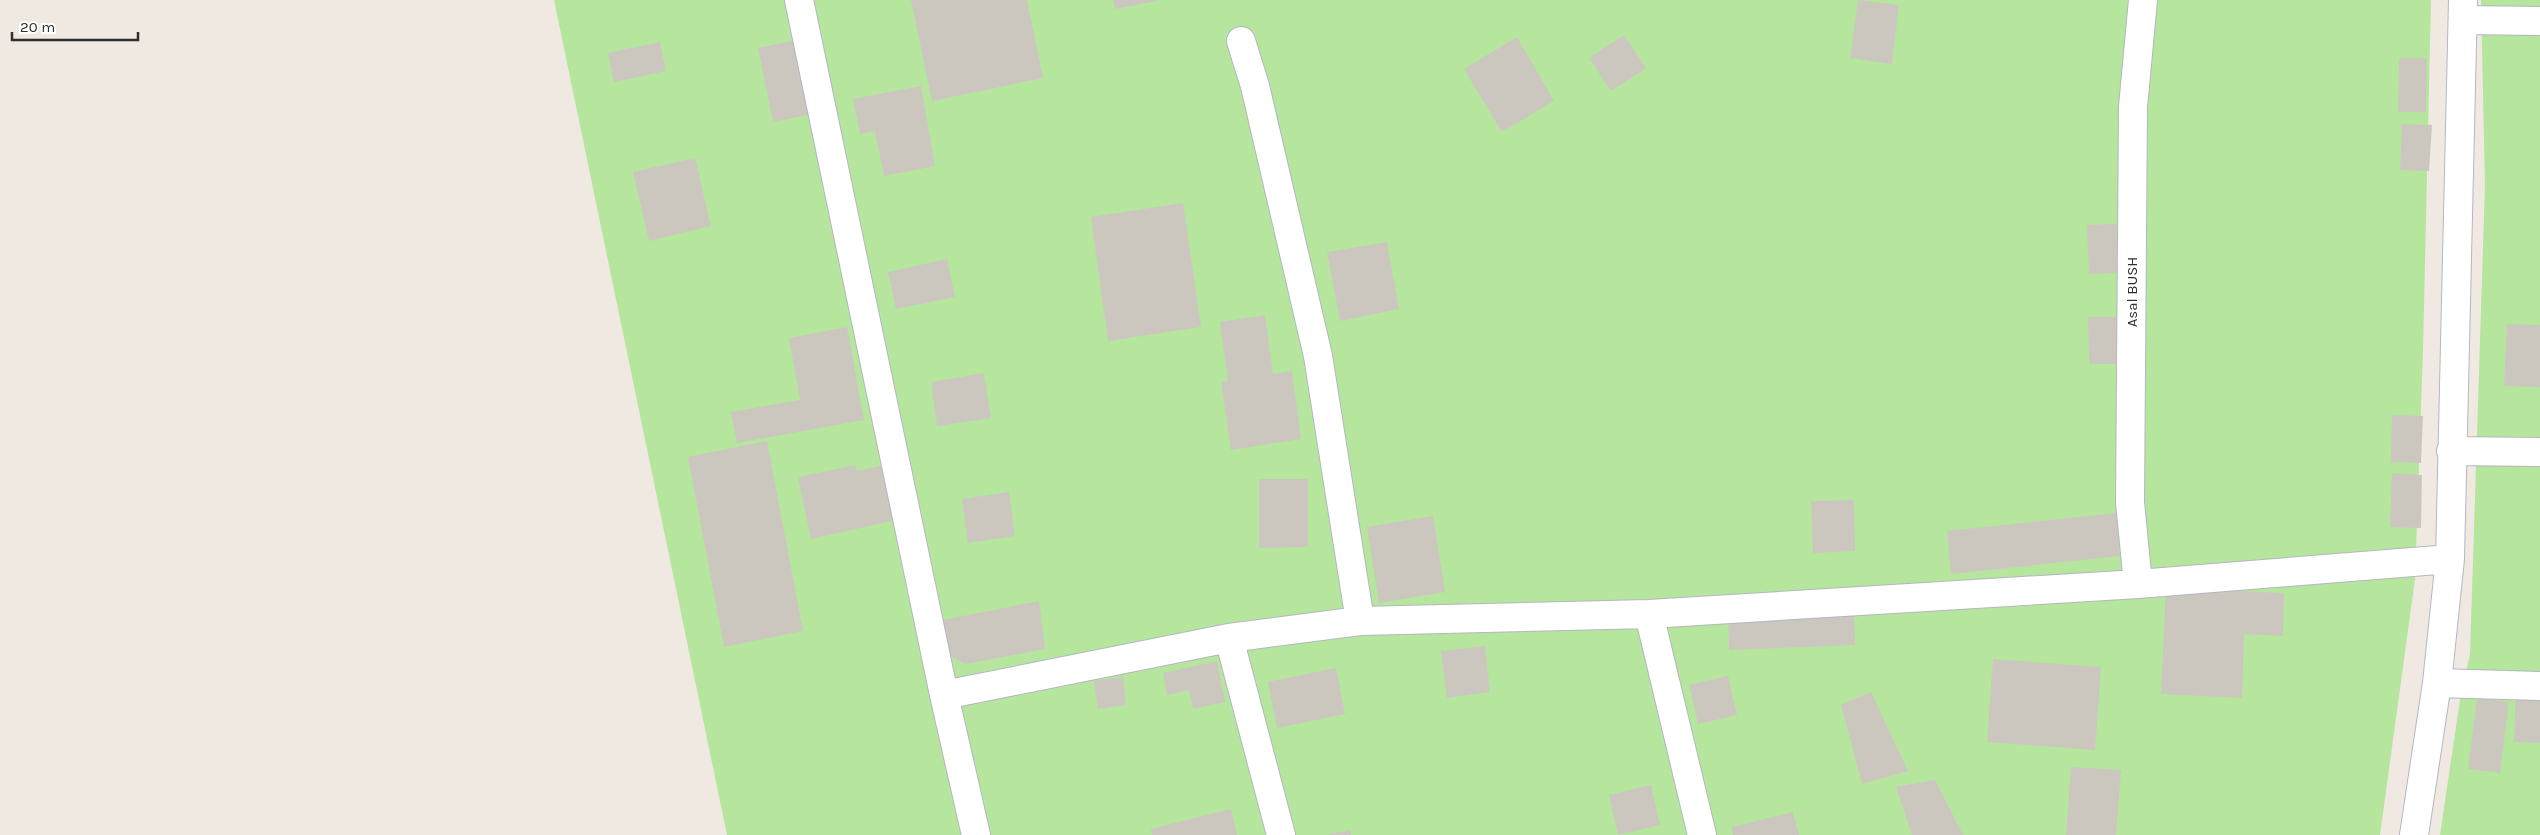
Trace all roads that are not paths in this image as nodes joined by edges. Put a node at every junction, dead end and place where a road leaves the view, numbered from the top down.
1 (799, 0) edge
2 (2142, 0) edge
3 (2464, 10) edge
4 (2540, 21) edge
5 (1241, 42) dead end
6 (2451, 451) junction
7 (2540, 452) edge
8 (2450, 559) junction
9 (2138, 584) junction
10 (1649, 614) junction
11 (1360, 620) junction
12 (1229, 638) junction
13 (2437, 683) junction
14 (2540, 686) edge
15 (944, 695) junction
16 (976, 835) edge
17 (1281, 835) edge
18 (1702, 835) edge
19 (2414, 835) edge

1 - 15 street
2 - 9 street, Asal BUSH
3 - 4 street
3 - 6 street
5 - 11 street
6 - 7 street
6 - 8 street
8 - 9 street
8 - 13 street
9 - 10 street
10 - 11 street
10 - 18 street
11 - 12 street
12 - 15 street
12 - 17 street
13 - 14 street
13 - 19 street
15 - 16 street

